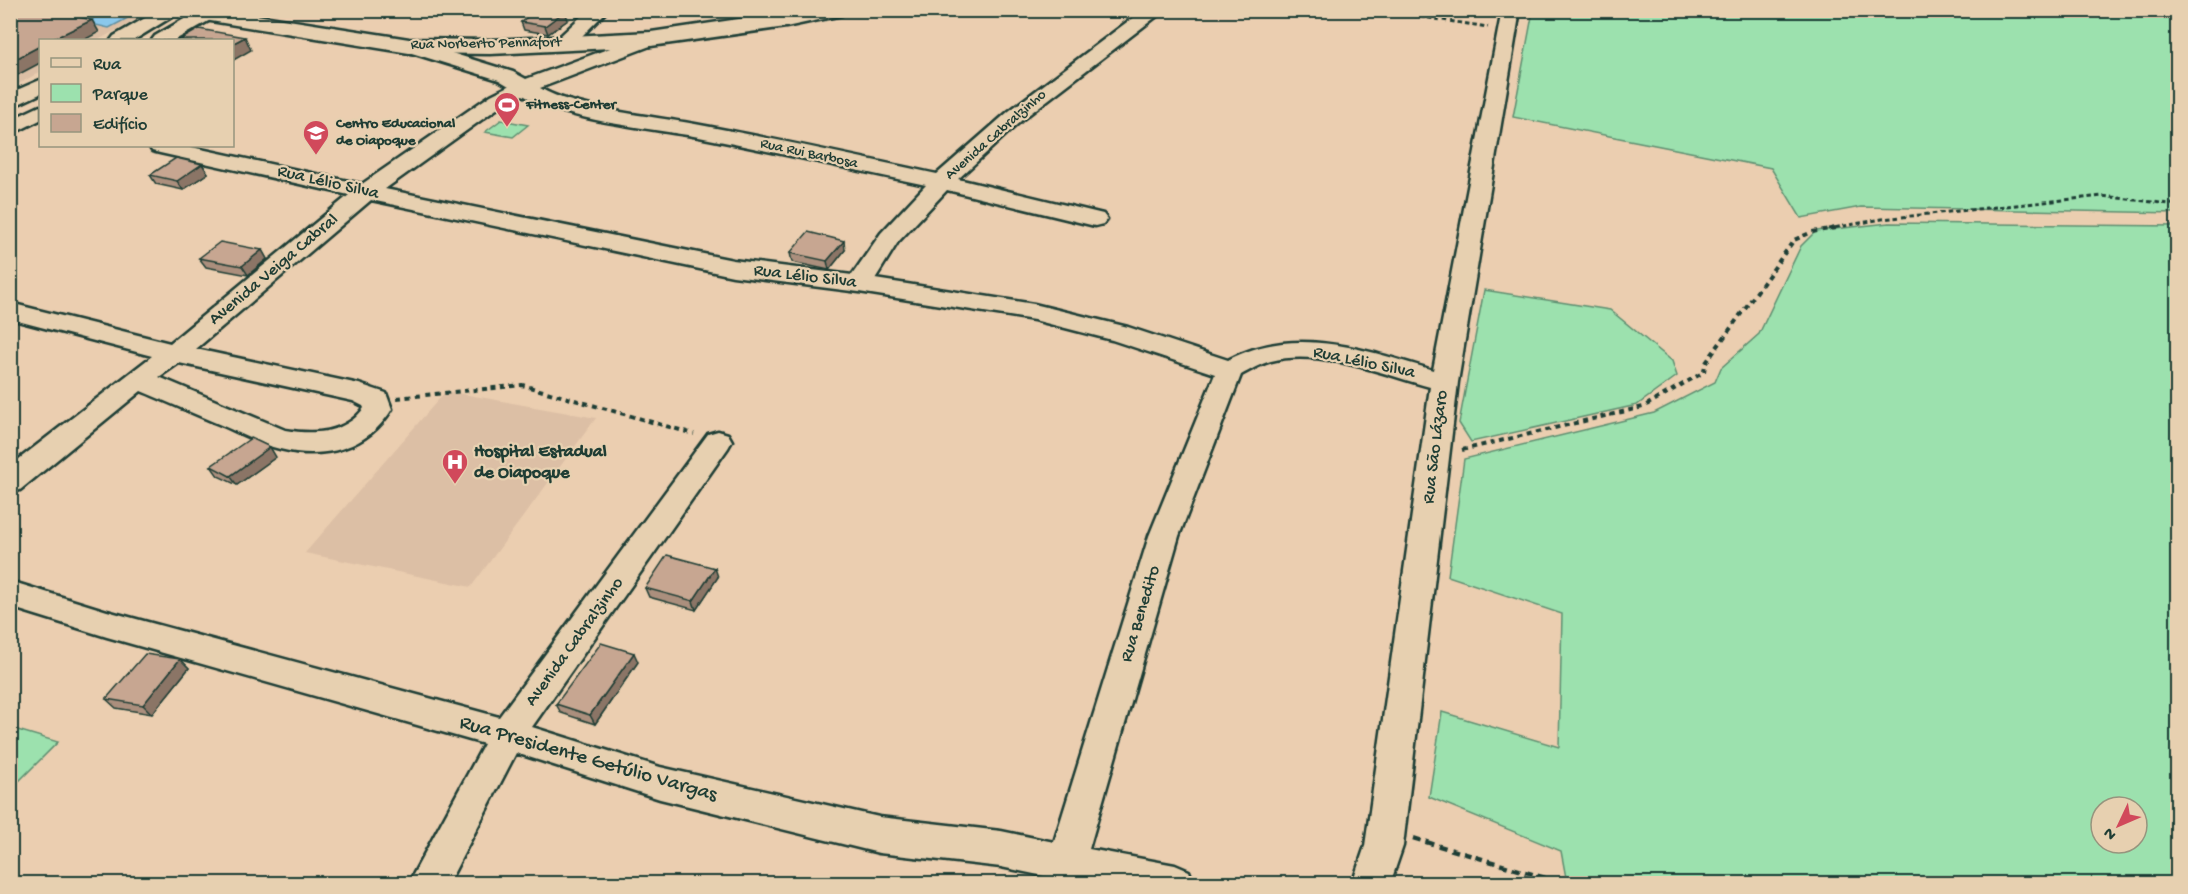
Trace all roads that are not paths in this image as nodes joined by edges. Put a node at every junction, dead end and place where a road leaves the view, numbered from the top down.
1 (599, 10) edge
2 (834, 10) edge
3 (1156, 10) edge
4 (188, 12) edge
5 (1509, 20) edge
6 (123, 39) edge
7 (163, 39) edge
8 (651, 39) junction
9 (565, 42) junction
10 (409, 46) junction
11 (39, 87) edge
12 (524, 87) junction
13 (10, 102) edge
14 (30, 116) edge
15 (10, 129) edge
16 (164, 147) edge
17 (942, 182) junction
18 (366, 192) junction
19 (1095, 219) dead end
20 (859, 284) junction
21 (10, 311) edge
22 (175, 353) junction
23 (1230, 370) junction
24 (138, 379) junction
25 (1444, 382) junction
26 (718, 441) road end
27 (10, 482) edge
28 (10, 594) edge
29 (507, 735) junction
30 (1066, 863) junction
31 (427, 884) edge
32 (1175, 884) edge
33 (1371, 884) edge

1 - 9 street
2 - 8 street, Rua Norberto Pennafort
3 - 17 street, Avenida Cabralzinho
4 - 6 street
4 - 7 street
4 - 10 street, Rua Norberto Pennafort
5 - 25 street, Rua São Lázaro
8 - 9 street, Rua Norberto Pennafort
8 - 12 street, Avenida Veiga Cabral
9 - 10 street, Rua Norberto Pennafort
10 - 12 street, Rua Rui Barbosa
11 - 13 street
12 - 17 street, Rua Rui Barbosa
12 - 18 street, Avenida Veiga Cabral
14 - 15 street
16 - 18 street, Rua Lélio Silva
17 - 19 street, Rua Rui Barbosa
17 - 20 street, Avenida Cabralzinho
18 - 20 street, Rua Lélio Silva
18 - 22 street, Avenida Veiga Cabral
20 - 23 street, Rua Lélio Silva
21 - 22 street
22 - 24 street, Avenida Veiga Cabral
22 - 24 street
23 - 25 street, Rua Lélio Silva
23 - 30 street, Rua Benedito
24 - 27 street, Avenida Veiga Cabral
25 - 33 street, Rua São Lázaro
26 - 29 street, Avenida Cabralzinho
28 - 29 street, Rua Presidente Getúlio Vargas
29 - 30 street, Rua Presidente Getúlio Vargas
29 - 31 street, Avenida Cabralzinho
30 - 32 street, Rua Presidente Getúlio Vargas

